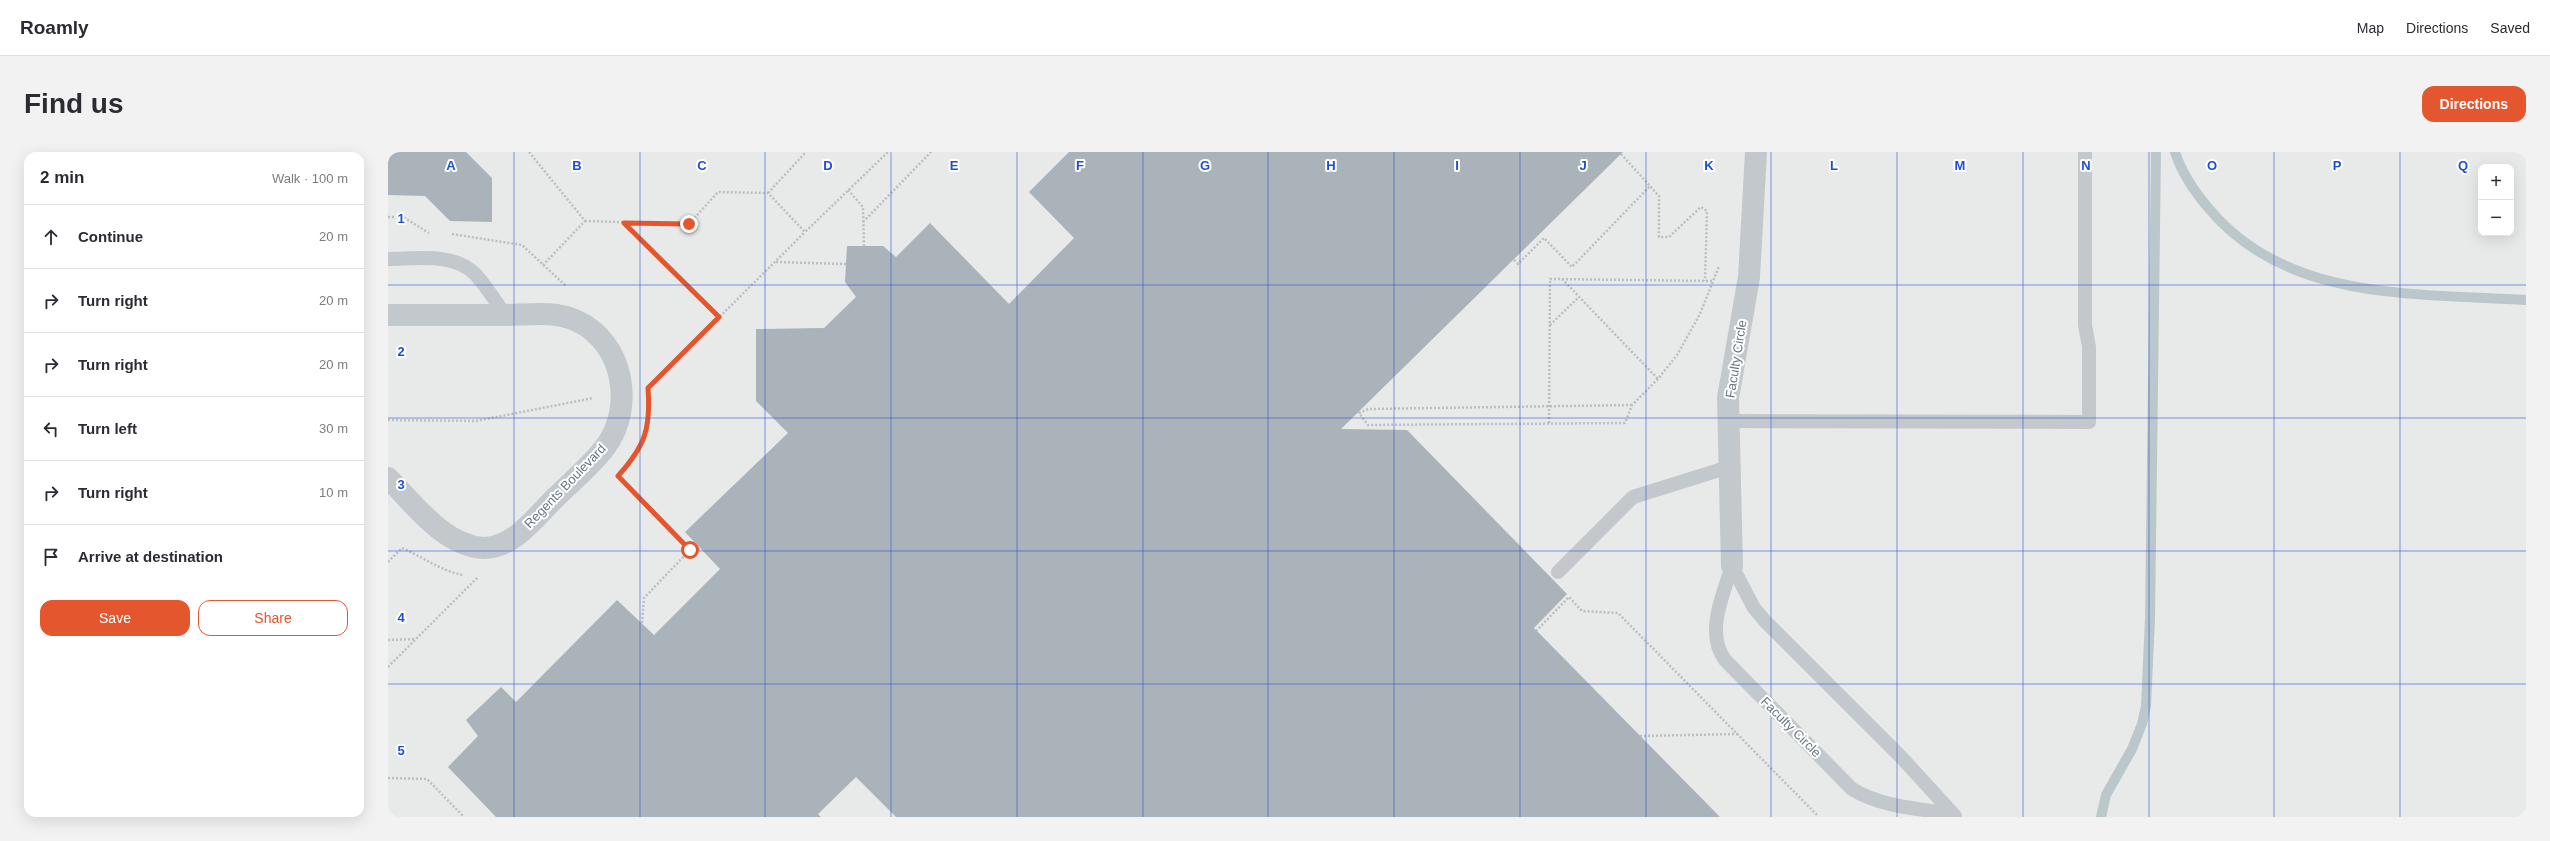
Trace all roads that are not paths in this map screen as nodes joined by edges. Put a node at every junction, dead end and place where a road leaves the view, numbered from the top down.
1 (1756, 152) edge
2 (2085, 152) edge
3 (388, 259) edge
4 (388, 315) edge
5 (505, 315) junction
6 (1728, 421) junction
7 (1729, 467) junction
8 (388, 478) edge
9 (1732, 566) junction
10 (1558, 572) dead end
11 (1955, 816) edge

1 - 6 street, Faculty Circle
2 - 6 lane
3 - 5 lane
4 - 5 street, Regents Boulevard
5 - 8 street, Regents Boulevard
6 - 7 street, Faculty Circle
7 - 9 street, Faculty Circle
7 - 10 lane
9 - 11 lane, Faculty Circle
9 - 11 lane, Faculty Circle

